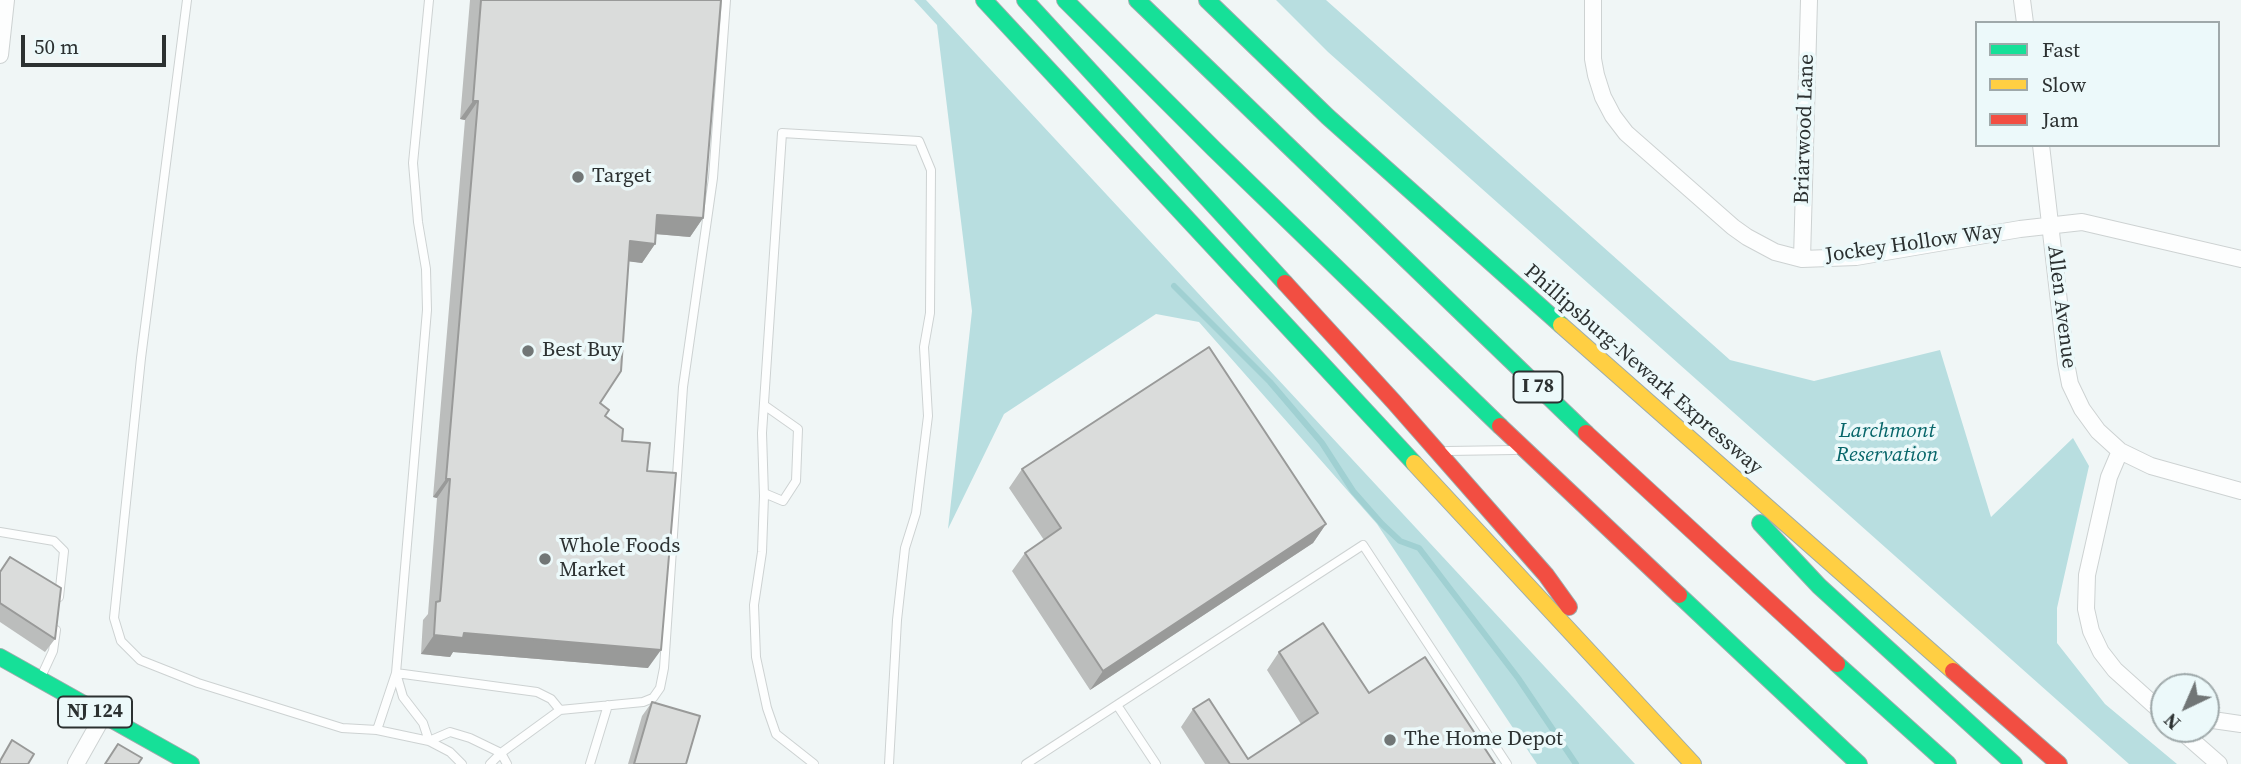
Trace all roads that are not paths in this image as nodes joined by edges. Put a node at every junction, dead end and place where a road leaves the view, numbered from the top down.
1 (6, 0) edge
2 (187, 0) edge
3 (429, 0) edge
4 (726, 0) edge
5 (984, 0) edge
6 (1025, 0) edge
7 (1065, 0) edge
8 (1137, 0) edge
9 (1207, 0) edge
10 (1594, 0) edge
11 (1809, 0) edge
12 (2022, 0) edge
13 (2025, 21) edge
14 (0, 55) edge
15 (2041, 147) edge
16 (2051, 225) junction
17 (1801, 259) junction
18 (2241, 260) edge
19 (764, 405) junction
20 (1654, 409) junction
21 (1525, 450) junction
22 (1438, 451) junction
23 (2120, 451) junction
24 (2241, 491) edge
25 (764, 493) junction
26 (0, 531) edge
27 (58, 601) edge
28 (56, 626) edge
29 (0, 657) edge
30 (396, 673) junction
31 (40, 680) junction
32 (2150, 702) edge
33 (608, 705) junction
34 (1116, 705) junction
35 (560, 710) junction
36 (1645, 711) junction
37 (103, 716) junction
38 (2220, 721) edge
39 (2241, 724) edge
40 (377, 730) junction
41 (429, 741) junction
42 (2195, 743) edge
43 (500, 753) junction
44 (76, 764) edge
45 (191, 764) edge
46 (462, 764) edge
47 (491, 764) edge
48 (507, 764) edge
49 (590, 764) edge
50 (814, 764) edge
51 (889, 764) edge
52 (1026, 764) edge
53 (1156, 764) edge
54 (1507, 764) edge
55 (1693, 764) edge
56 (1859, 764) edge
57 (1948, 764) edge
58 (2014, 764) edge
59 (2059, 764) edge
60 (2219, 764) edge

1 - 14 street
2 - 40 lane
3 - 30 lane
4 - 33 lane
5 - 36 main road
6 - 22 main road
7 - 21 main road, I 78
8 - 57 main road, I 78
9 - 20 main road, Phillipsburg-Newark Expressway
10 - 17 street, Jockey Hollow Way
11 - 17 street, Briarwood Lane
12 - 13 street
15 - 16 street, Allen Avenue
16 - 17 street, Jockey Hollow Way
16 - 18 street, Jockey Hollow Way
16 - 23 street, Allen Avenue
19 - 25 lane
19 - 25 lane
19 - 51 lane
20 - 58 main road
20 - 59 main road, Phillipsburg-Newark Expressway
21 - 22 lane
21 - 56 main road, I 78
22 - 36 main road
23 - 24 street, Allen Avenue
23 - 32 street
25 - 50 lane
26 - 27 lane
28 - 31 lane
29 - 31 main road, NJ 124
30 - 35 lane
30 - 40 lane
30 - 41 lane
31 - 37 main road, NJ 124
33 - 35 lane
33 - 49 lane
34 - 52 lane
34 - 53 lane
34 - 54 lane
35 - 43 lane
36 - 55 main road
37 - 44 street
37 - 45 main road, NJ 124
38 - 39 street
40 - 41 lane
41 - 43 lane
41 - 46 lane
42 - 60 street
43 - 47 lane
43 - 48 lane

